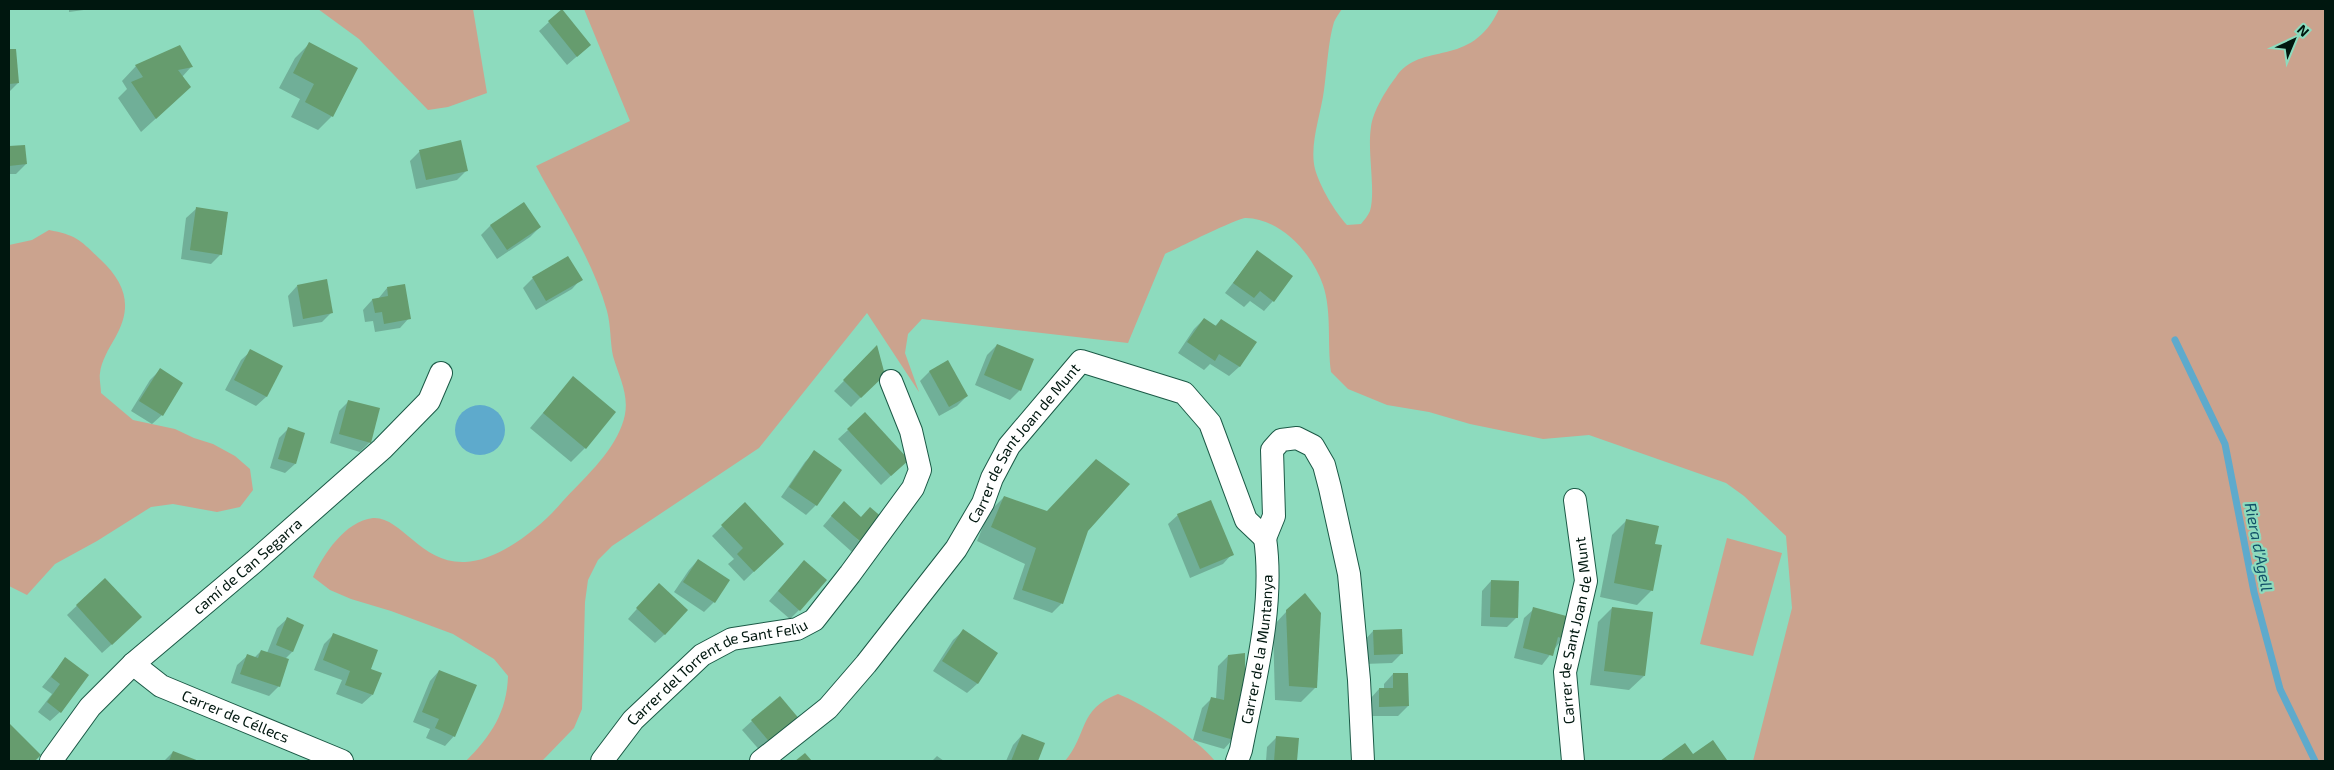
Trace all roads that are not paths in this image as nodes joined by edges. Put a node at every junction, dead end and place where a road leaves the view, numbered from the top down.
1 (441, 373) dead end
2 (891, 381) dead end
3 (1575, 500) dead end
4 (1265, 538) junction
5 (134, 664) junction
6 (51, 761) edge
7 (342, 761) edge
8 (602, 761) edge
9 (761, 761) edge
10 (1237, 761) edge
11 (1363, 761) edge
12 (1573, 761) edge

1 - 5 street, camí de Can Segarra
2 - 8 street, Carrer del Torrent de Sant Feliu
3 - 12 street, Carrer de Sant Joan de Munt
4 - 9 street, Carrer de Sant Joan de Munt
4 - 10 street, Carrer de la Muntanya
4 - 11 street
5 - 6 street, camí de Can Segarra
5 - 7 street, Carrer de Céllecs

